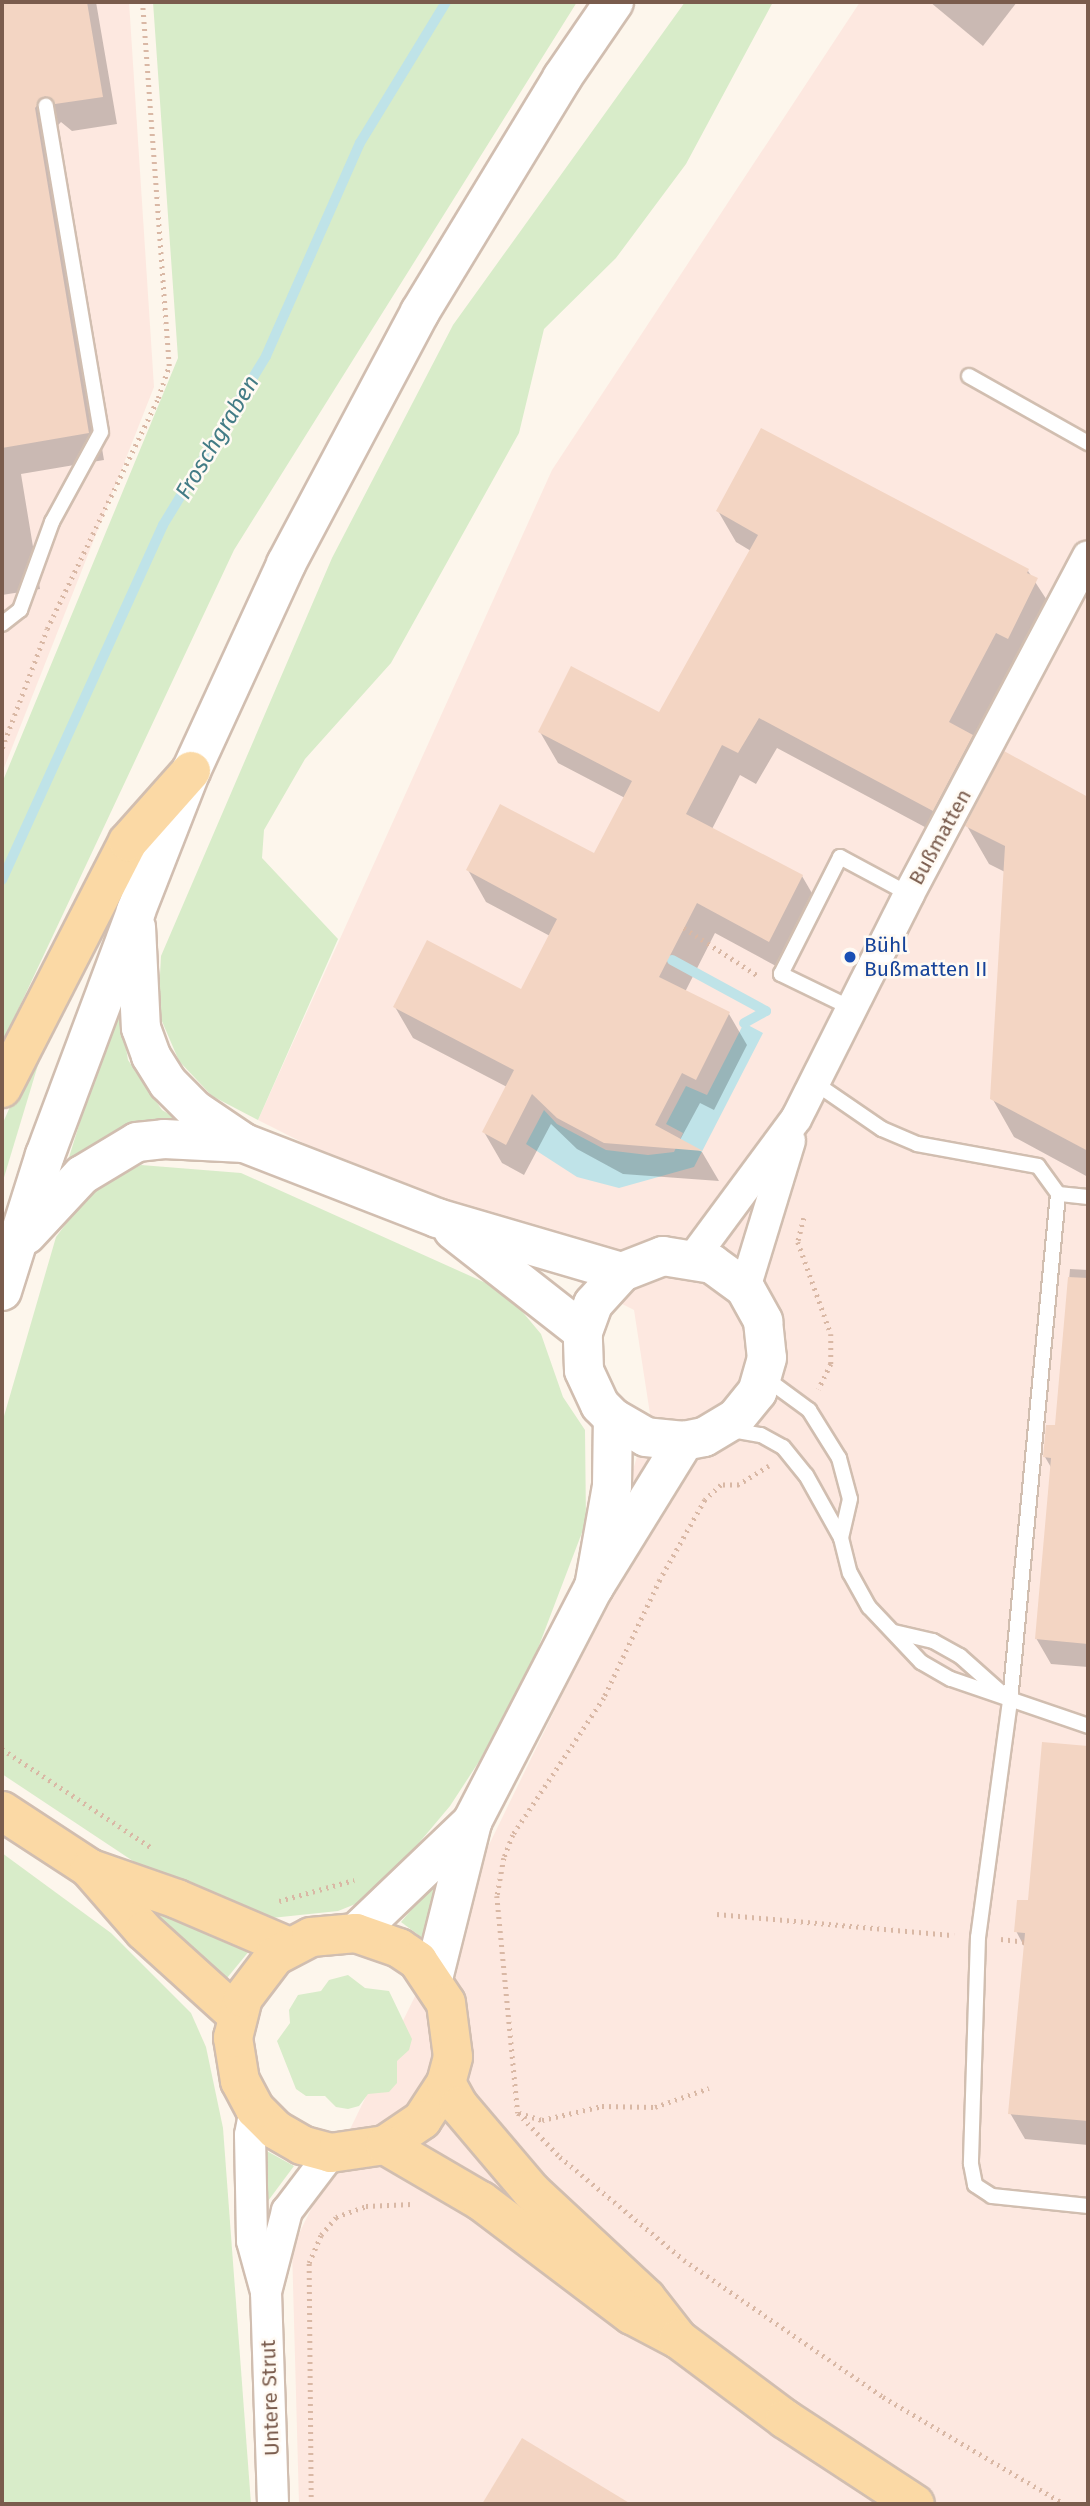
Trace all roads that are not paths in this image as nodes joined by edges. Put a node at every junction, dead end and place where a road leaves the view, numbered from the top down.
1 (614, 2) edge
2 (46, 106) dead end
3 (969, 376) dead end
4 (1088, 443) edge
5 (1088, 556) edge
6 (2, 624) edge
7 (191, 771) junction
8 (909, 894) junction
9 (136, 911) junction
10 (851, 1008) junction
11 (815, 1083) junction
12 (2, 1088) edge
13 (796, 1119) junction
14 (244, 1143) junction
15 (1058, 1194) junction
16 (1088, 1197) edge
17 (437, 1218) junction
18 (15, 1248) junction
19 (693, 1258) junction
20 (622, 1272) junction
21 (745, 1288) junction
22 (2, 1291) edge
23 (583, 1332) junction
24 (763, 1376) junction
25 (613, 1418) junction
26 (724, 1428) junction
27 (684, 1441) junction
28 (841, 1538) junction
29 (594, 1587) junction
30 (894, 1632) junction
31 (1010, 1701) junction
32 (1088, 1726) edge
33 (2, 1811) edge
34 (472, 1822) junction
35 (89, 1868) junction
36 (356, 1933) junction
37 (289, 1947) junction
38 (433, 1979) junction
39 (237, 2015) junction
40 (446, 2083) junction
41 (255, 2109) junction
42 (385, 2145) junction
43 (331, 2152) junction
44 (1088, 2206) edge
45 (266, 2292) junction
46 (678, 2339) junction
47 (273, 2504) edge
48 (915, 2504) edge

1 - 7 main road
2 - 6 lane
3 - 4 lane
5 - 8 street, Bußmatten
7 - 9 main road
7 - 12 main road
8 - 10 street, Bußmatten
8 - 10 lane
9 - 14 main road
9 - 18 main road
10 - 11 street, Bußmatten
11 - 13 street, Bußmatten
11 - 15 lane
13 - 19 street, Bußmatten
13 - 21 street, Bußmatten
14 - 17 main road
14 - 18 main road
15 - 16 lane
15 - 31 lane
17 - 20 main road
17 - 23 main road
18 - 22 main road
19 - 20 main road
19 - 21 main road
20 - 23 main road
21 - 24 main road
23 - 25 main road
24 - 26 main road
24 - 28 lane
25 - 27 main road
25 - 29 main road
26 - 27 main road
26 - 28 lane
27 - 29 main road
28 - 30 lane
29 - 34 main road
30 - 31 lane
30 - 31 lane
31 - 32 lane
31 - 44 lane
33 - 35 main road
34 - 36 main road
34 - 38 main road
35 - 37 main road
35 - 39 main road
36 - 37 main road
36 - 38 main road
37 - 39 main road
38 - 40 main road
39 - 41 main road
40 - 42 main road
40 - 46 main road
41 - 43 main road
41 - 45 street, Untere Strut
42 - 43 main road
42 - 46 main road
43 - 45 street, Untere Strut
45 - 47 street, Untere Strut
46 - 48 main road

